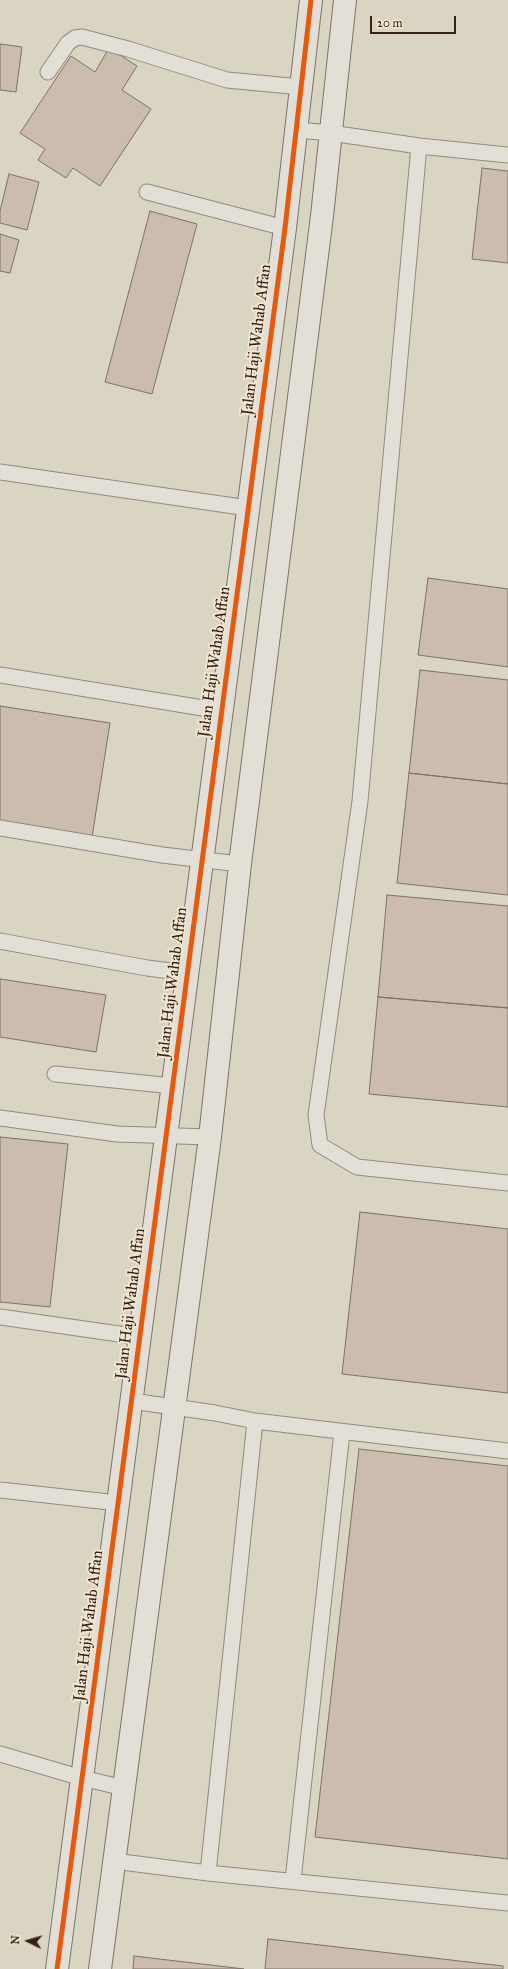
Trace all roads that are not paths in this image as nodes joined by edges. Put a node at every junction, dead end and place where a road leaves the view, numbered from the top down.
1 (311, 0) edge
2 (346, 0) edge
3 (48, 72) dead end
4 (301, 87) junction
5 (297, 130) junction
6 (331, 133) junction
7 (419, 146) junction
8 (508, 155) edge
9 (147, 192) dead end
10 (284, 228) junction
11 (0, 472) edge
12 (248, 508) junction
13 (0, 675) edge
14 (221, 711) junction
15 (0, 828) edge
16 (202, 859) junction
17 (240, 864) junction
18 (0, 942) edge
19 (187, 973) junction
20 (55, 1074) dead end
21 (173, 1086) junction
22 (0, 1118) edge
23 (166, 1136) junction
24 (210, 1137) junction
25 (508, 1183) edge
26 (0, 1317) edge
27 (140, 1336) junction
28 (132, 1401) junction
29 (173, 1407) junction
30 (255, 1421) junction
31 (342, 1432) junction
32 (508, 1450) edge
33 (0, 1490) edge
34 (118, 1502) junction
35 (0, 1754) edge
36 (82, 1778) junction
37 (124, 1788) junction
38 (114, 1861) junction
39 (208, 1873) junction
40 (293, 1880) junction
41 (508, 1903) edge
42 (58, 1969) edge
43 (100, 1969) edge

1 - 4 street, Jalan Haji Wahab Affan
2 - 6 street
3 - 4 lane
4 - 5 street, Jalan Haji Wahab Affan
5 - 6 lane
5 - 10 street, Jalan Haji Wahab Affan
6 - 7 lane
6 - 17 street
7 - 8 lane
7 - 25 lane
9 - 10 lane
10 - 12 street, Jalan Haji Wahab Affan
11 - 12 lane
12 - 14 street, Jalan Haji Wahab Affan
13 - 14 lane
14 - 16 street, Jalan Haji Wahab Affan
15 - 16 lane
16 - 17 lane
16 - 19 street, Jalan Haji Wahab Affan
17 - 24 street
18 - 19 lane
19 - 21 street, Jalan Haji Wahab Affan
20 - 21 lane
21 - 23 street, Jalan Haji Wahab Affan
22 - 23 lane
23 - 24 lane
23 - 27 street, Jalan Haji Wahab Affan
24 - 29 street
26 - 27 lane
27 - 28 street, Jalan Haji Wahab Affan
28 - 29 lane
28 - 34 street, Jalan Haji Wahab Affan
29 - 30 lane
29 - 37 street
30 - 31 lane
30 - 39 lane
31 - 32 lane
31 - 40 lane
33 - 34 lane
34 - 36 street, Jalan Haji Wahab Affan
35 - 36 lane
36 - 37 lane
36 - 42 street, Jalan Haji Wahab Affan
37 - 38 street
38 - 39 lane
38 - 43 street
39 - 40 lane
40 - 41 lane

